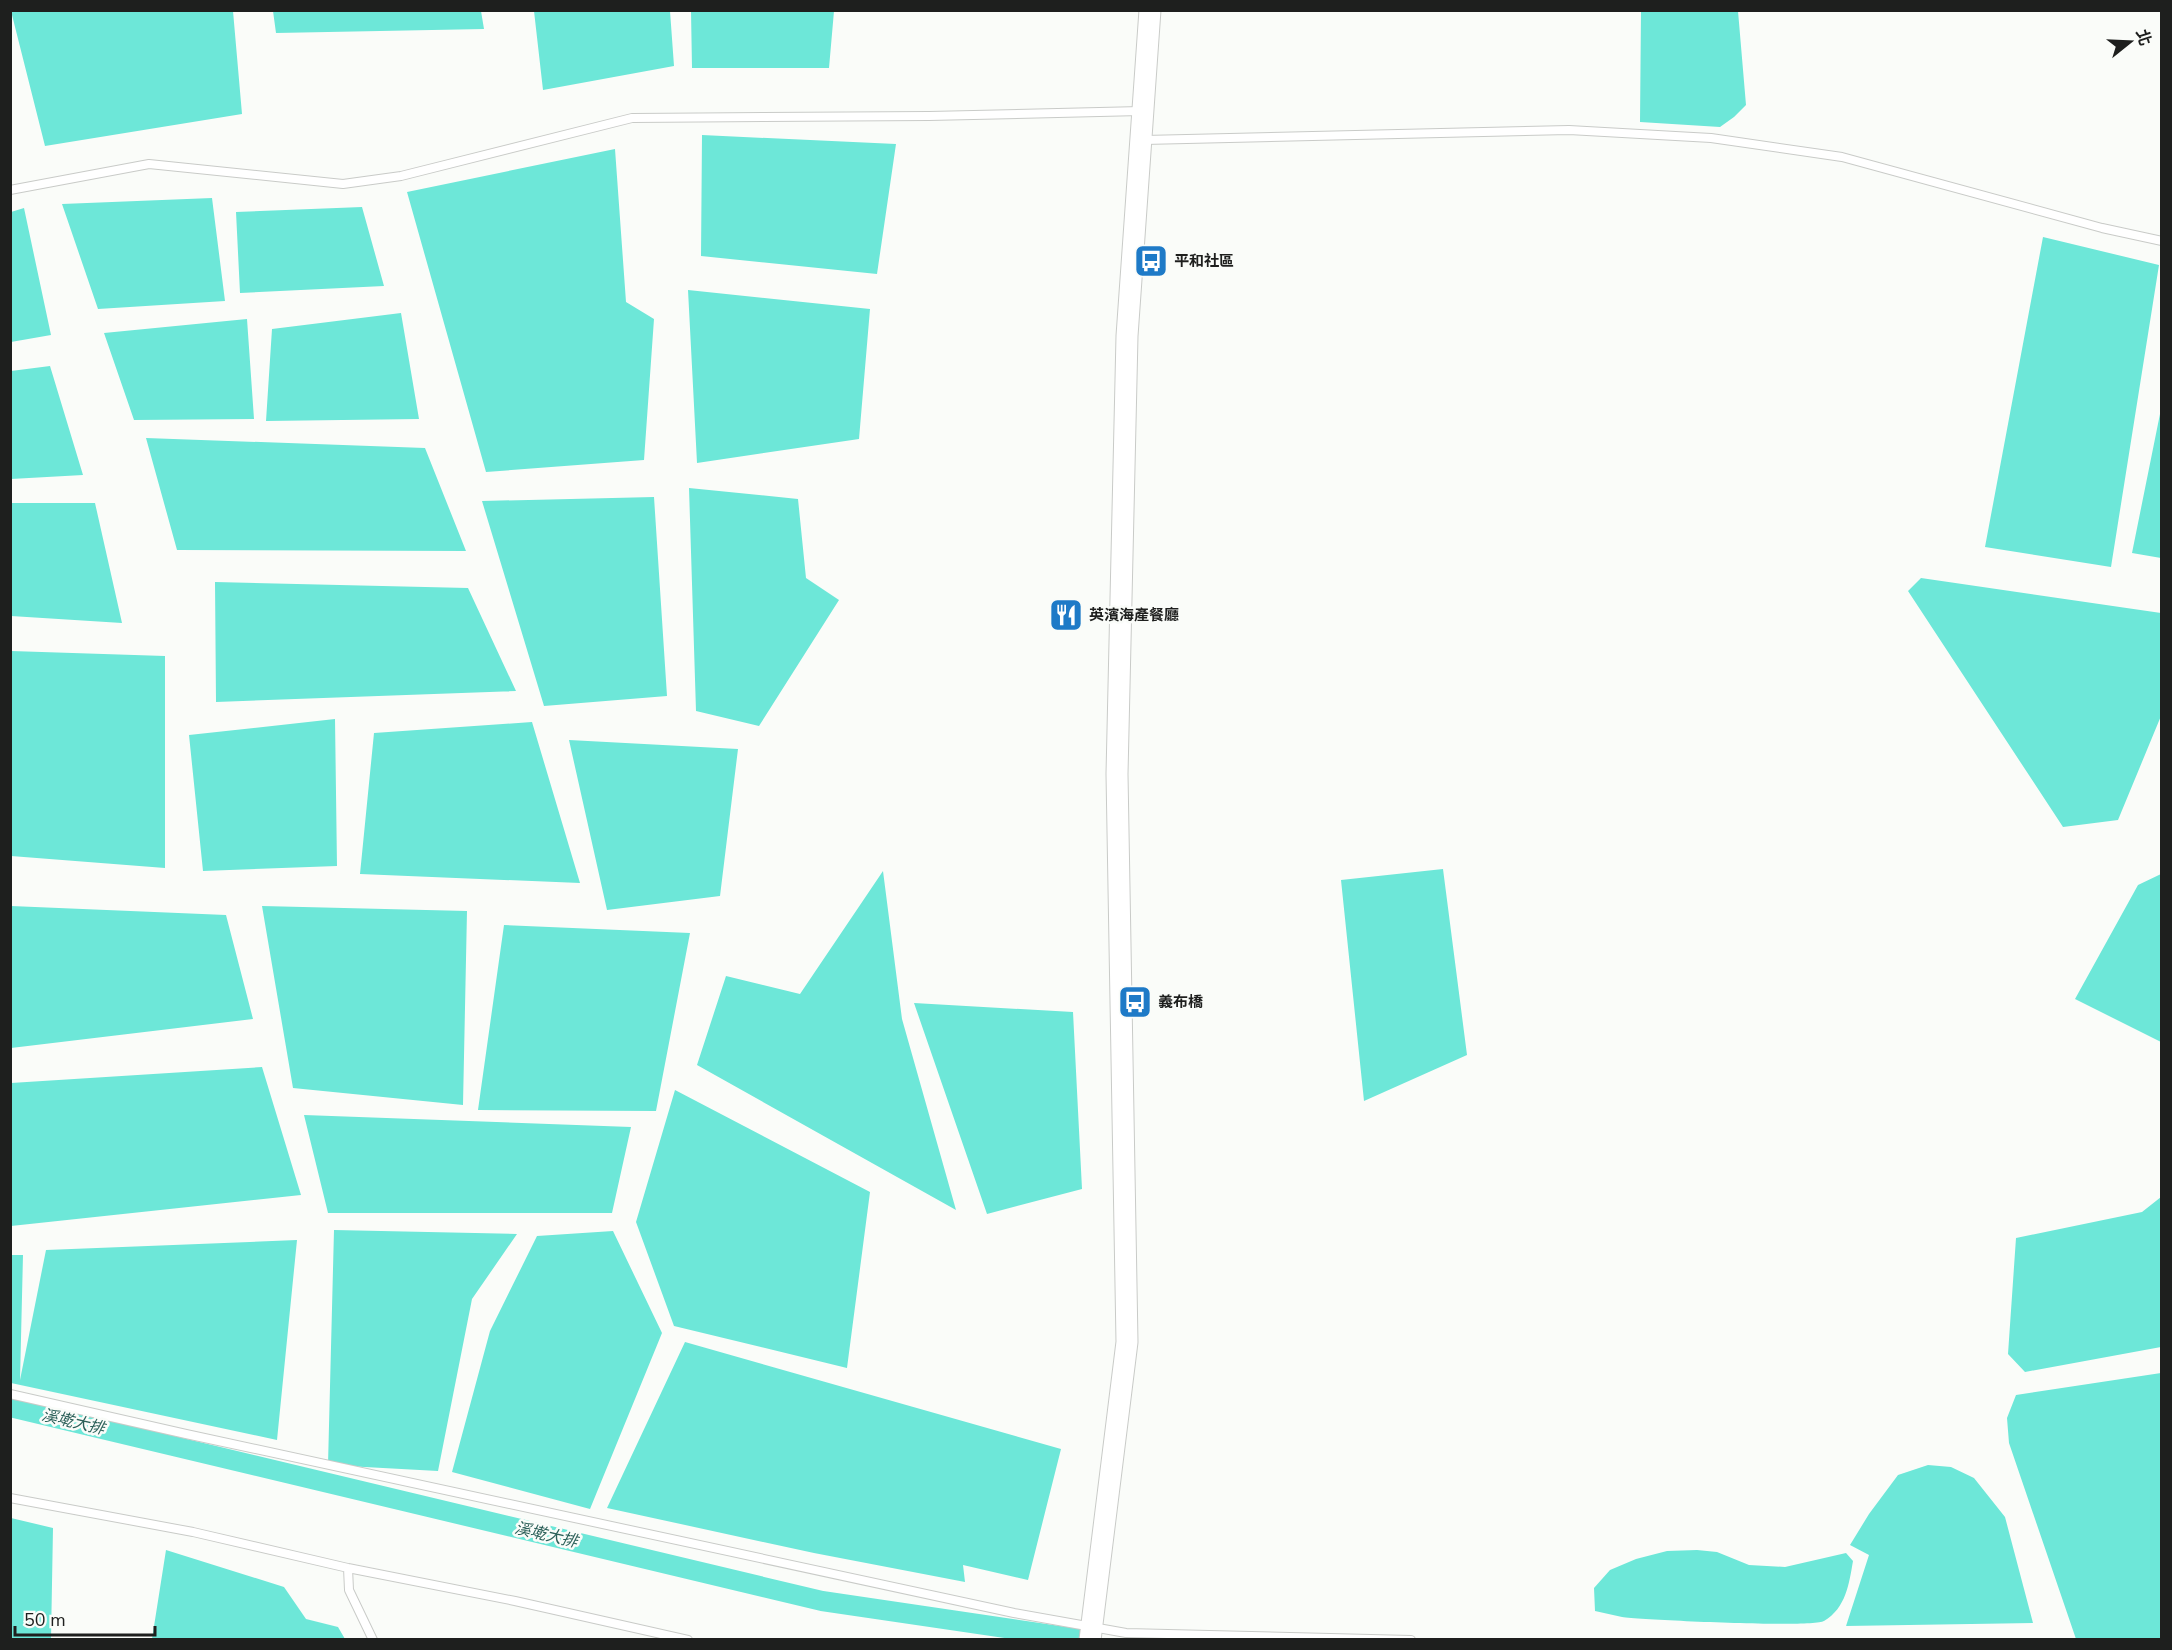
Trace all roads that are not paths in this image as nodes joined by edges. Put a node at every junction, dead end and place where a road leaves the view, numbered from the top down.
1 (1150, 10) edge
2 (1142, 111) junction
3 (1141, 140) junction
4 (10, 190) edge
5 (2162, 241) edge
6 (10, 1394) edge
7 (10, 1498) edge
8 (348, 1568) junction
9 (1091, 1635) edge
10 (374, 1640) edge
11 (688, 1640) edge
12 (1411, 1640) edge

1 - 2 main road
2 - 3 main road
2 - 4 lane
3 - 5 lane
3 - 9 main road
6 - 9 lane
7 - 8 lane
8 - 10 lane
8 - 11 lane
9 - 12 lane

